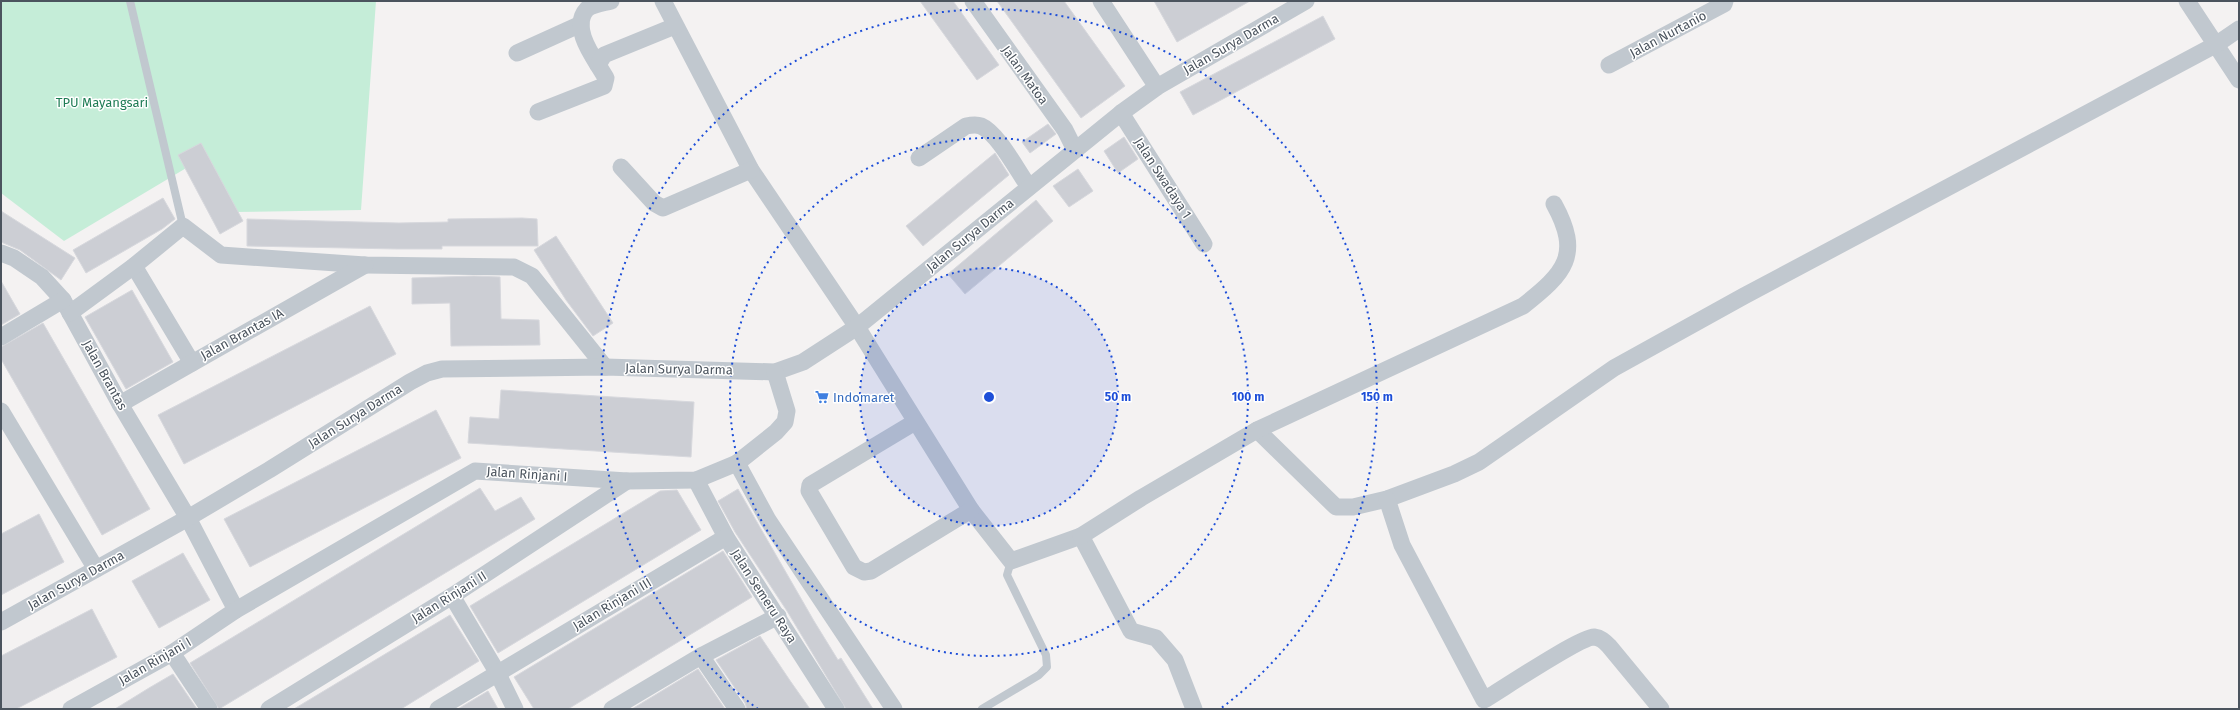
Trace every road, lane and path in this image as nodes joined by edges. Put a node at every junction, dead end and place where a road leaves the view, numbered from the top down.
1 (130, 1) edge
2 (611, 1) edge
3 (663, 1) edge
4 (972, 1) edge
5 (1102, 1) edge
6 (1306, 1) edge
7 (1725, 1) edge
8 (2187, 1) edge
9 (581, 24) junction
10 (675, 26) junction
11 (2239, 29) edge
12 (2217, 44) junction
13 (517, 53) dead end
14 (598, 65) junction
15 (1609, 65) dead end
16 (2239, 80) edge
17 (1157, 87) junction
18 (538, 112) dead end
19 (1121, 113) junction
20 (1075, 150) junction
21 (919, 158) dead end
22 (621, 168) dead end
23 (751, 170) junction
24 (1029, 187) junction
25 (1554, 204) dead end
26 (183, 226) junction
27 (1204, 244) dead end
28 (1, 253) edge
29 (365, 265) junction
30 (134, 266) junction
31 (66, 307) junction
32 (856, 327) junction
33 (1, 337) edge
34 (192, 362) junction
35 (605, 367) junction
36 (775, 372) junction
37 (120, 404) junction
38 (1, 412) edge
39 (915, 422) junction
40 (1257, 430) junction
41 (737, 464) junction
42 (696, 480) junction
43 (627, 481) junction
44 (1387, 499) junction
45 (971, 510) junction
46 (188, 518) junction
47 (1081, 536) junction
48 (726, 537) junction
49 (1010, 561) junction
50 (96, 569) junction
51 (452, 596) junction
52 (236, 610) junction
53 (778, 616) junction
54 (1, 622) edge
55 (172, 653) junction
56 (701, 656) junction
57 (497, 672) junction
58 (1485, 705) edge
59 (71, 709) edge
60 (208, 709) edge
61 (269, 709) edge
62 (438, 709) edge
63 (515, 709) edge
64 (612, 709) edge
65 (737, 709) edge
66 (836, 709) edge
67 (894, 709) edge
68 (982, 709) edge
69 (1194, 709) edge
70 (1661, 709) edge

1 - 26 lane
2 - 9 street
3 - 10 street
4 - 20 street, Jalan Matoa
5 - 17 street
6 - 17 street, Jalan Surya Darma
7 - 15 street, Jalan Nurtanio
8 - 12 street
9 - 13 street
9 - 14 street
10 - 14 street
10 - 23 street
11 - 12 street
12 - 16 street
12 - 44 street
14 - 18 street
17 - 19 street, Jalan Surya Darma
19 - 20 street, Jalan Surya Darma
19 - 27 street, Jalan Swadaya 1
20 - 24 street, Jalan Surya Darma
21 - 24 street
22 - 23 street
23 - 32 street
24 - 32 street, Jalan Surya Darma
25 - 40 street
26 - 29 street
26 - 30 street
28 - 31 street, Jalan Brantas
29 - 34 street, Jalan Brantas IA
29 - 35 street
30 - 31 street
30 - 34 street
31 - 33 street
31 - 37 street, Jalan Brantas
32 - 36 street, Jalan Surya Darma
32 - 39 street
34 - 37 street, Jalan Brantas IA
35 - 36 street, Jalan Surya Darma
35 - 46 street, Jalan Surya Darma
36 - 41 street, Jalan Rinjani I
37 - 46 street, Jalan Brantas
38 - 50 street
39 - 45 street
39 - 45 street
40 - 44 street
40 - 47 street
41 - 42 street, Jalan Rinjani I
41 - 67 street
42 - 43 street, Jalan Rinjani I
42 - 48 street, Jalan Semeru Raya
43 - 51 street, Jalan Rinjani II
43 - 52 street, Jalan Rinjani I
44 - 58 street
45 - 49 street
46 - 50 street, Jalan Surya Darma
46 - 52 street
47 - 49 street
47 - 69 street
48 - 53 street, Jalan Semeru Raya
48 - 57 street, Jalan Rinjani III
49 - 68 lane
50 - 54 street, Jalan Surya Darma
51 - 57 street
51 - 61 street, Jalan Rinjani II
52 - 55 street, Jalan Rinjani I
53 - 56 street
53 - 66 street, Jalan Semeru Raya
55 - 59 street, Jalan Rinjani I
55 - 60 street
56 - 64 street
56 - 65 street
57 - 62 street, Jalan Rinjani III
57 - 63 street
58 - 70 street

